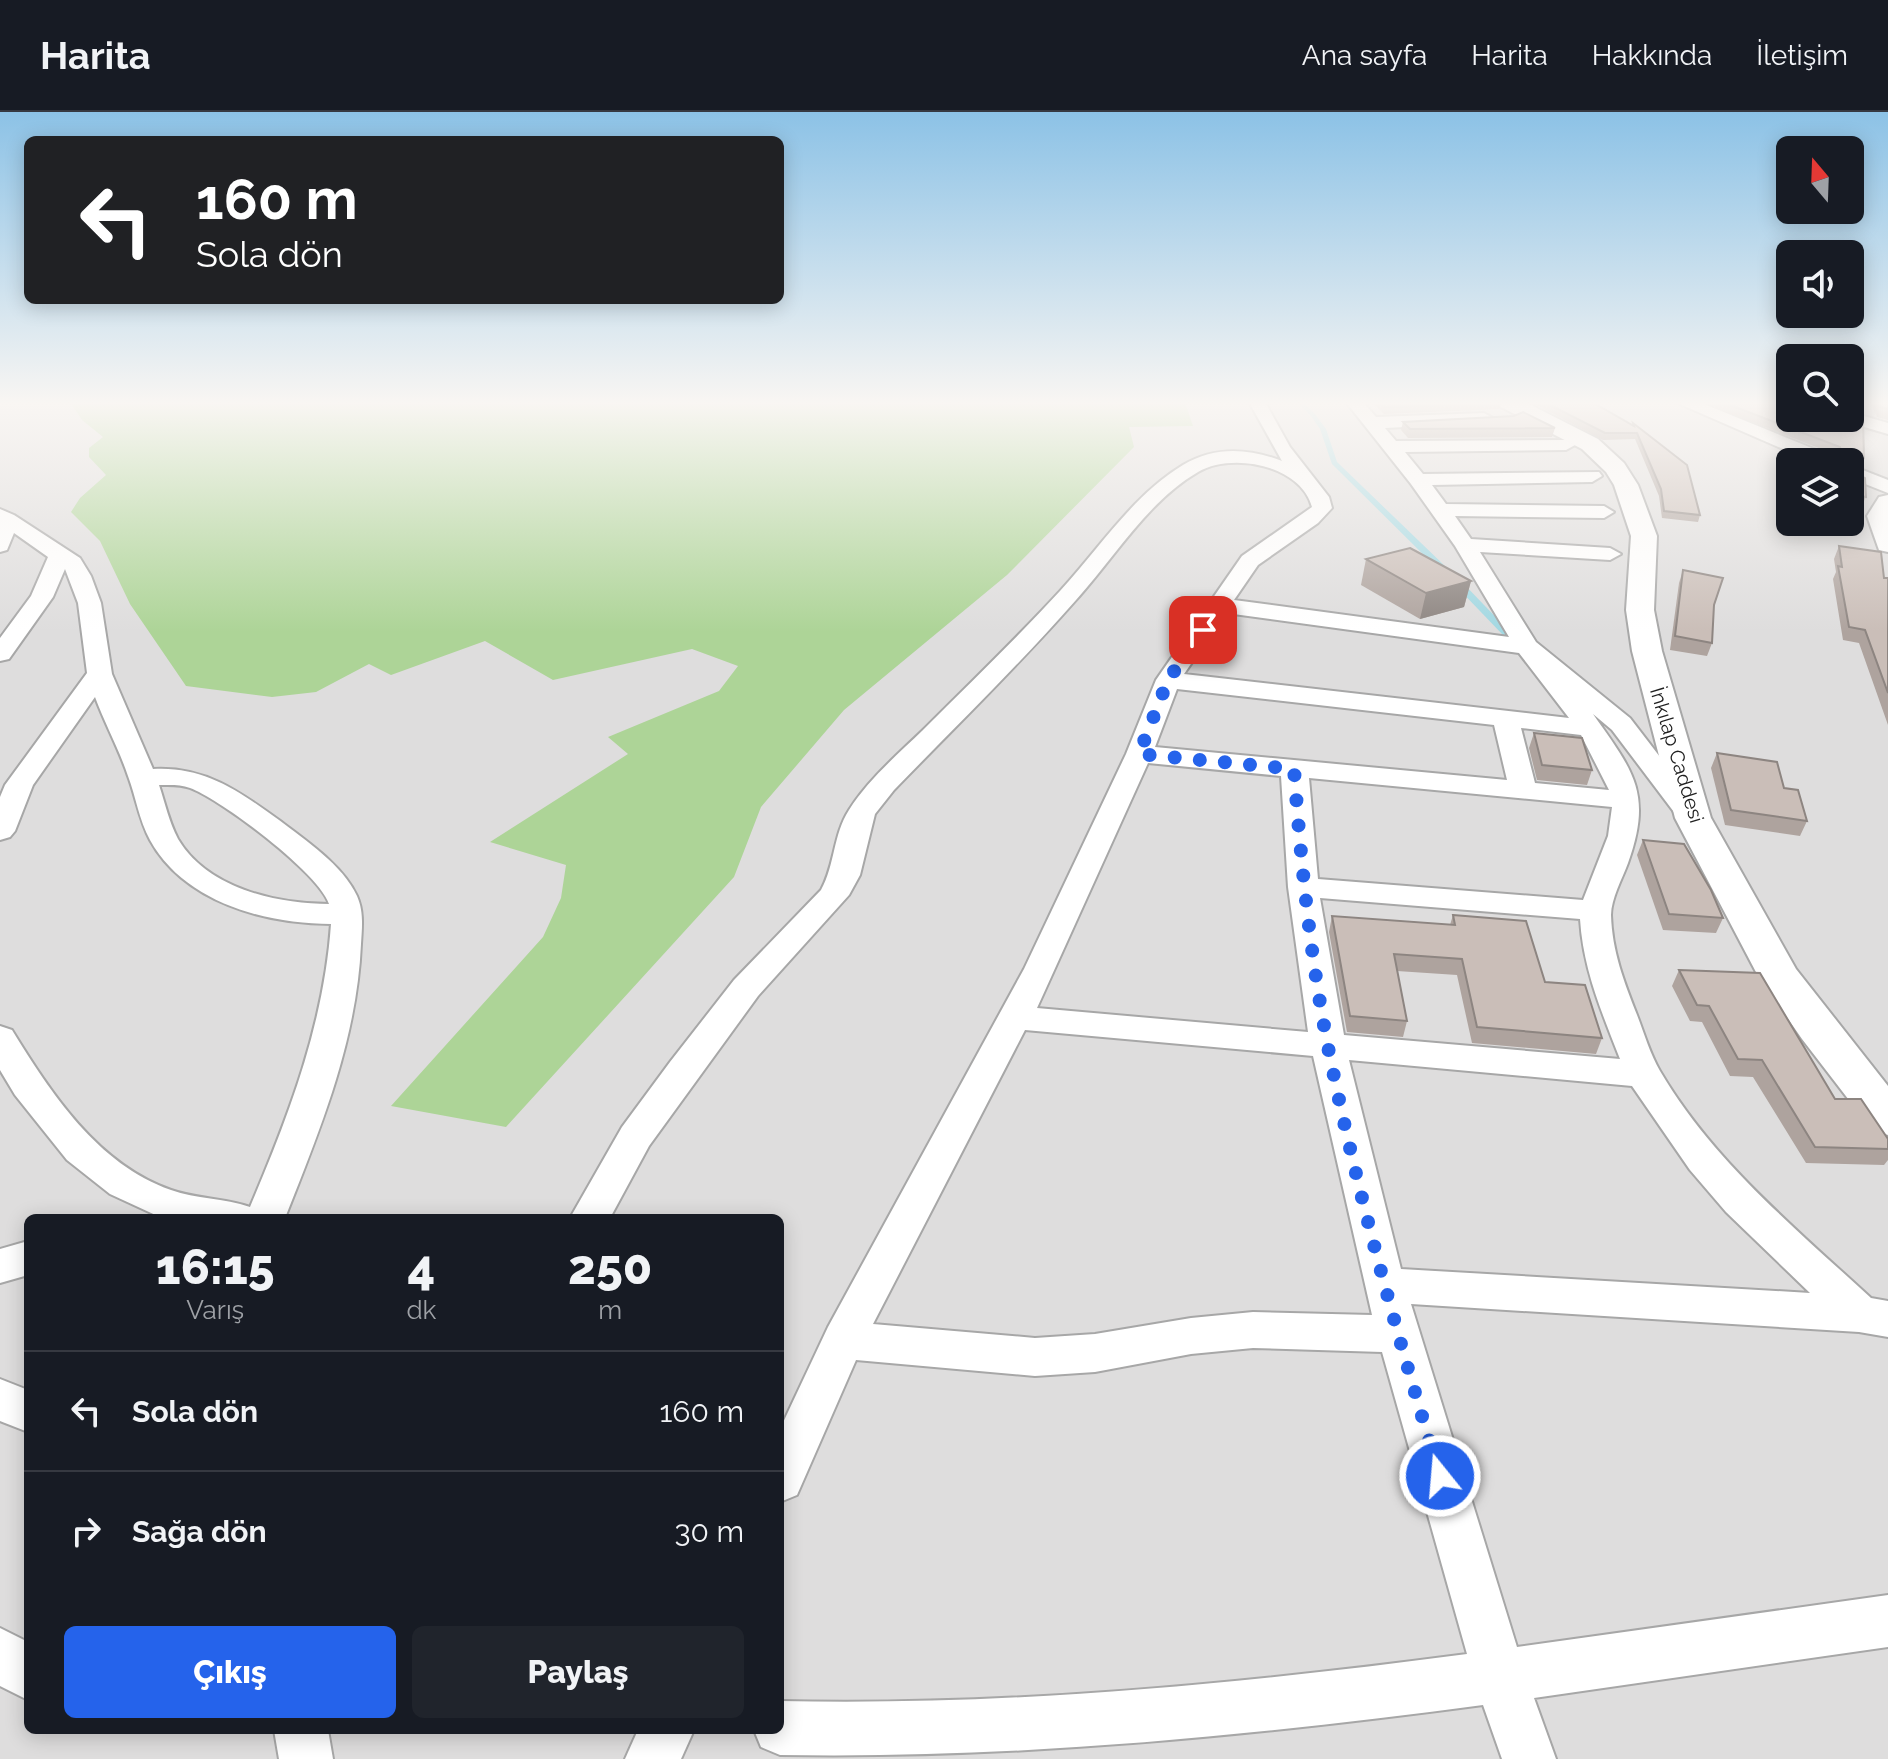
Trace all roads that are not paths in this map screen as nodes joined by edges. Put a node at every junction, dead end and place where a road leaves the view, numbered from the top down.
1 (1180, 479) edge
2 (1304, 479) edge
3 (1468, 479) edge
4 (1622, 479) edge
5 (1869, 479) edge
6 (1418, 480) joint
7 (1888, 487) edge
8 (1888, 502) edge
9 (1440, 510) junction
10 (1604, 512) dead end
11 (2, 527) edge
12 (1888, 544) edge
13 (1465, 545) junction
14 (1610, 554) dead end
15 (60, 555) junction
16 (1221, 605) junction
17 (1527, 647) junction
18 (0, 654) edge
19 (100, 673) junction
20 (1168, 680) junction
21 (1506, 720) junction
22 (1590, 728) junction
23 (1139, 754) junction
24 (1294, 769) junction
25 (143, 778) junction
26 (1523, 790) junction
27 (1627, 800) junction
28 (1693, 818) junction
29 (0, 831) edge
30 (1303, 887) junction
31 (1595, 911) junction
32 (347, 914) junction
33 (1013, 1017) junction
34 (0, 1038) edge
35 (1328, 1046) junction
36 (1643, 1074) junction
37 (1888, 1118) edge
38 (178, 1214) edge
39 (267, 1214) edge
40 (592, 1214) edge
41 (24, 1259) edge
42 (0, 1266) edge
43 (1384, 1285) junction
44 (1873, 1316) edge
45 (1396, 1334) junction
46 (843, 1340) junction
47 (0, 1399) edge
48 (24, 1410) edge
49 (784, 1471) edge
50 (1888, 1621) edge
51 (1500, 1676) junction
52 (784, 1728) edge
53 (302, 1734) edge
54 (665, 1734) edge
55 (306, 1759) edge
56 (652, 1759) edge
57 (1529, 1759) edge

1 - 40 street
2 - 16 street
3 - 6 street
4 - 28 street, İnkılap Caddesi
5 - 7 street
6 - 9 street
8 - 12 street
9 - 10 street
9 - 13 street
11 - 15 street
13 - 14 street
13 - 17 street
15 - 18 street
15 - 19 street
16 - 17 street
16 - 20 street
17 - 22 street
17 - 28 street
19 - 25 street
19 - 29 street
20 - 21 street
20 - 23 street
21 - 22 street
21 - 26 street
22 - 27 street
23 - 24 street
23 - 33 street
24 - 26 street
24 - 30 street
25 - 32 street
25 - 32 street
26 - 27 street
27 - 31 street
28 - 37 street, İnkılap Caddesi
30 - 31 street
30 - 35 street
31 - 36 street
32 - 39 street
33 - 35 street
33 - 46 street
34 - 38 street
35 - 36 street
35 - 43 street
36 - 44 street
41 - 42 street
43 - 44 street
43 - 45 street
45 - 46 street
45 - 51 street
46 - 49 street
47 - 48 street
50 - 51 street
51 - 52 street
51 - 57 street
53 - 55 street
54 - 56 street

